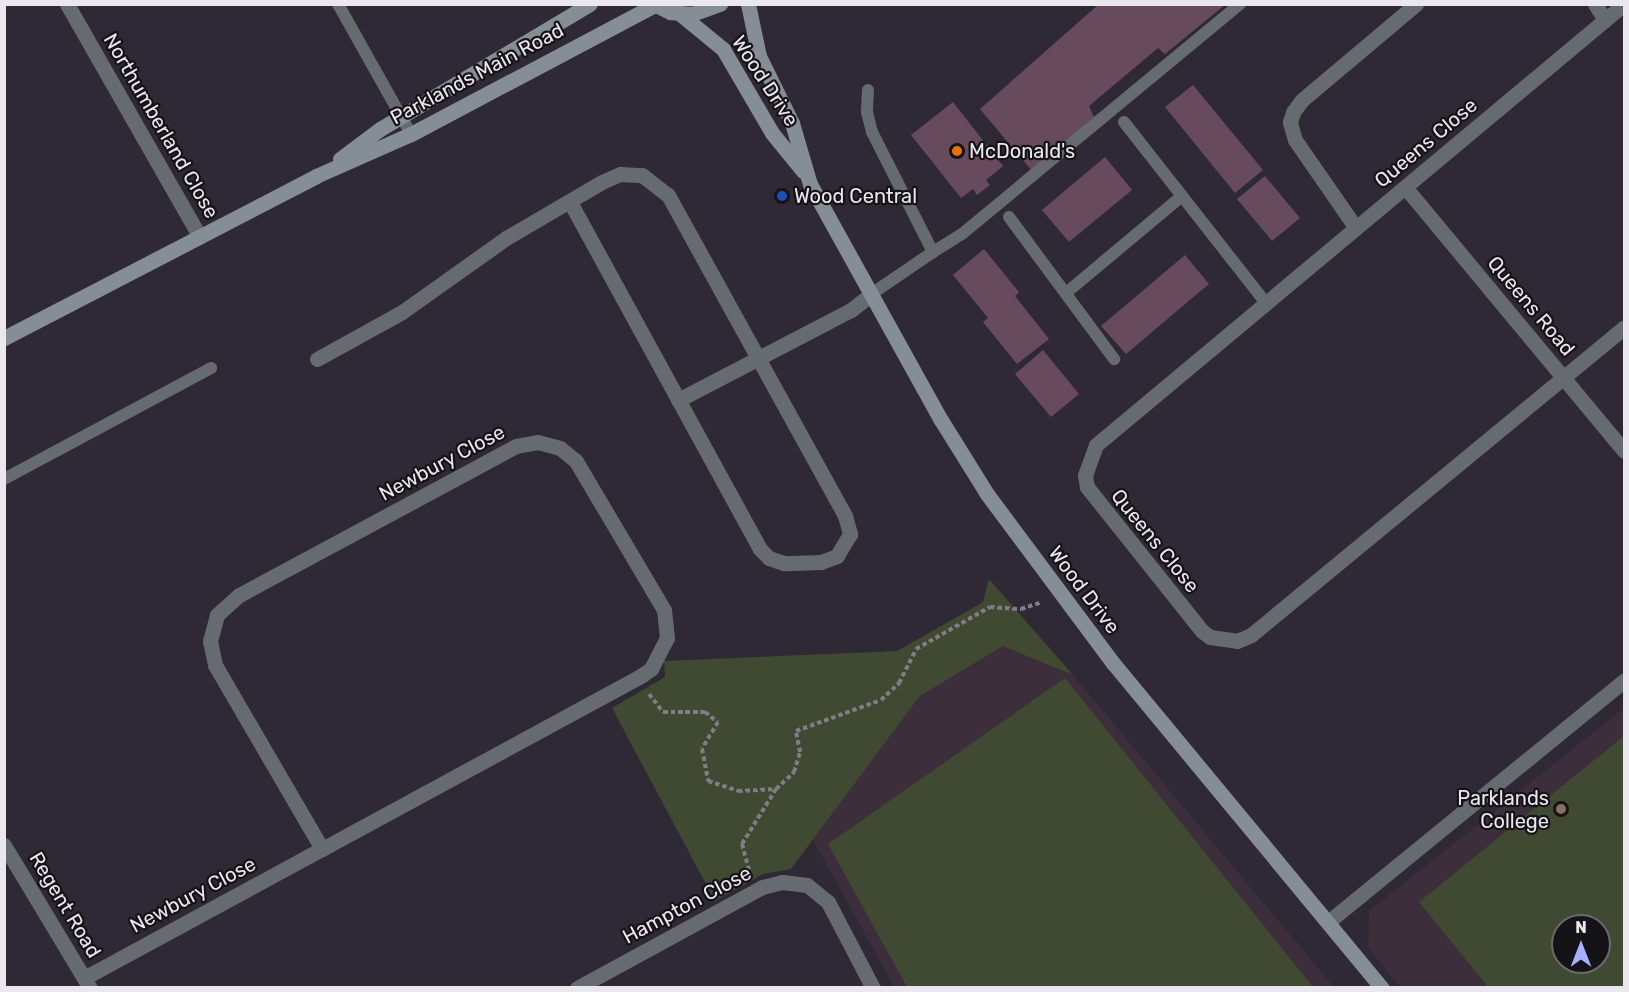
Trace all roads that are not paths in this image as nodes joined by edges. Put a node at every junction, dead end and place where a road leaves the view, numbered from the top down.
1 (67, 4) edge
2 (338, 4) edge
3 (590, 4) edge
4 (720, 4) edge
5 (748, 4) edge
6 (1240, 4) edge
7 (1416, 4) edge
8 (1594, 4) edge
9 (1624, 4) edge
10 (655, 5) edge
11 (679, 14) junction
12 (1605, 20) junction
13 (868, 90) dead end
14 (401, 117) junction
15 (1124, 122) dead end
16 (411, 134) junction
17 (316, 176) junction
18 (808, 178) junction
19 (1405, 188) junction
20 (1182, 196) junction
21 (570, 202) junction
22 (1009, 217) dead end
23 (1356, 228) junction
24 (200, 237) junction
25 (933, 252) junction
26 (1066, 293) junction
27 (870, 295) junction
28 (1266, 303) junction
29 (1624, 327) edge
30 (4, 338) edge
31 (317, 359) dead end
32 (759, 359) junction
33 (1114, 359) dead end
34 (212, 368) dead end
35 (1563, 377) junction
36 (678, 400) junction
37 (1624, 451) edge
38 (4, 479) edge
39 (1624, 681) edge
40 (4, 845) edge
41 (322, 849) junction
42 (1328, 922) junction
43 (87, 983) edge
44 (577, 987) edge
45 (873, 987) edge
46 (1382, 987) edge

1 - 24 street, Northumberland Close
2 - 14 lane
3 - 14 street, Parklands Main Road
4 - 11 street
5 - 18 street, Wood Drive
6 - 25 lane
7 - 23 street
8 - 12 street
9 - 12 street, Queens Close
10 - 11 street
10 - 16 street, Parklands Main Road
11 - 18 street, Wood Drive
12 - 19 street, Queens Close
13 - 25 lane
14 - 16 lane
14 - 17 street, Parklands Main Road
15 - 20 lane
16 - 17 street, Parklands Main Road
17 - 24 street, Parklands Main Road
18 - 27 street, Wood Drive
19 - 23 street, Queens Close
19 - 35 street, Queens Road
20 - 26 lane
20 - 28 lane
21 - 31 street
21 - 32 street
21 - 36 street
22 - 26 lane
23 - 28 street, Queens Close
24 - 30 street, Parklands Main Road
25 - 27 lane
26 - 33 lane
27 - 32 street
27 - 42 street, Wood Drive
28 - 35 street, Queens Close
29 - 35 street, Queens Close
32 - 36 street
32 - 36 street
34 - 38 lane
35 - 37 street, Queens Road
39 - 42 street
40 - 43 street, Regent Road
41 - 41 street, Newbury Close
41 - 43 street, Newbury Close
42 - 46 street, Wood Drive
44 - 45 street, Hampton Close

